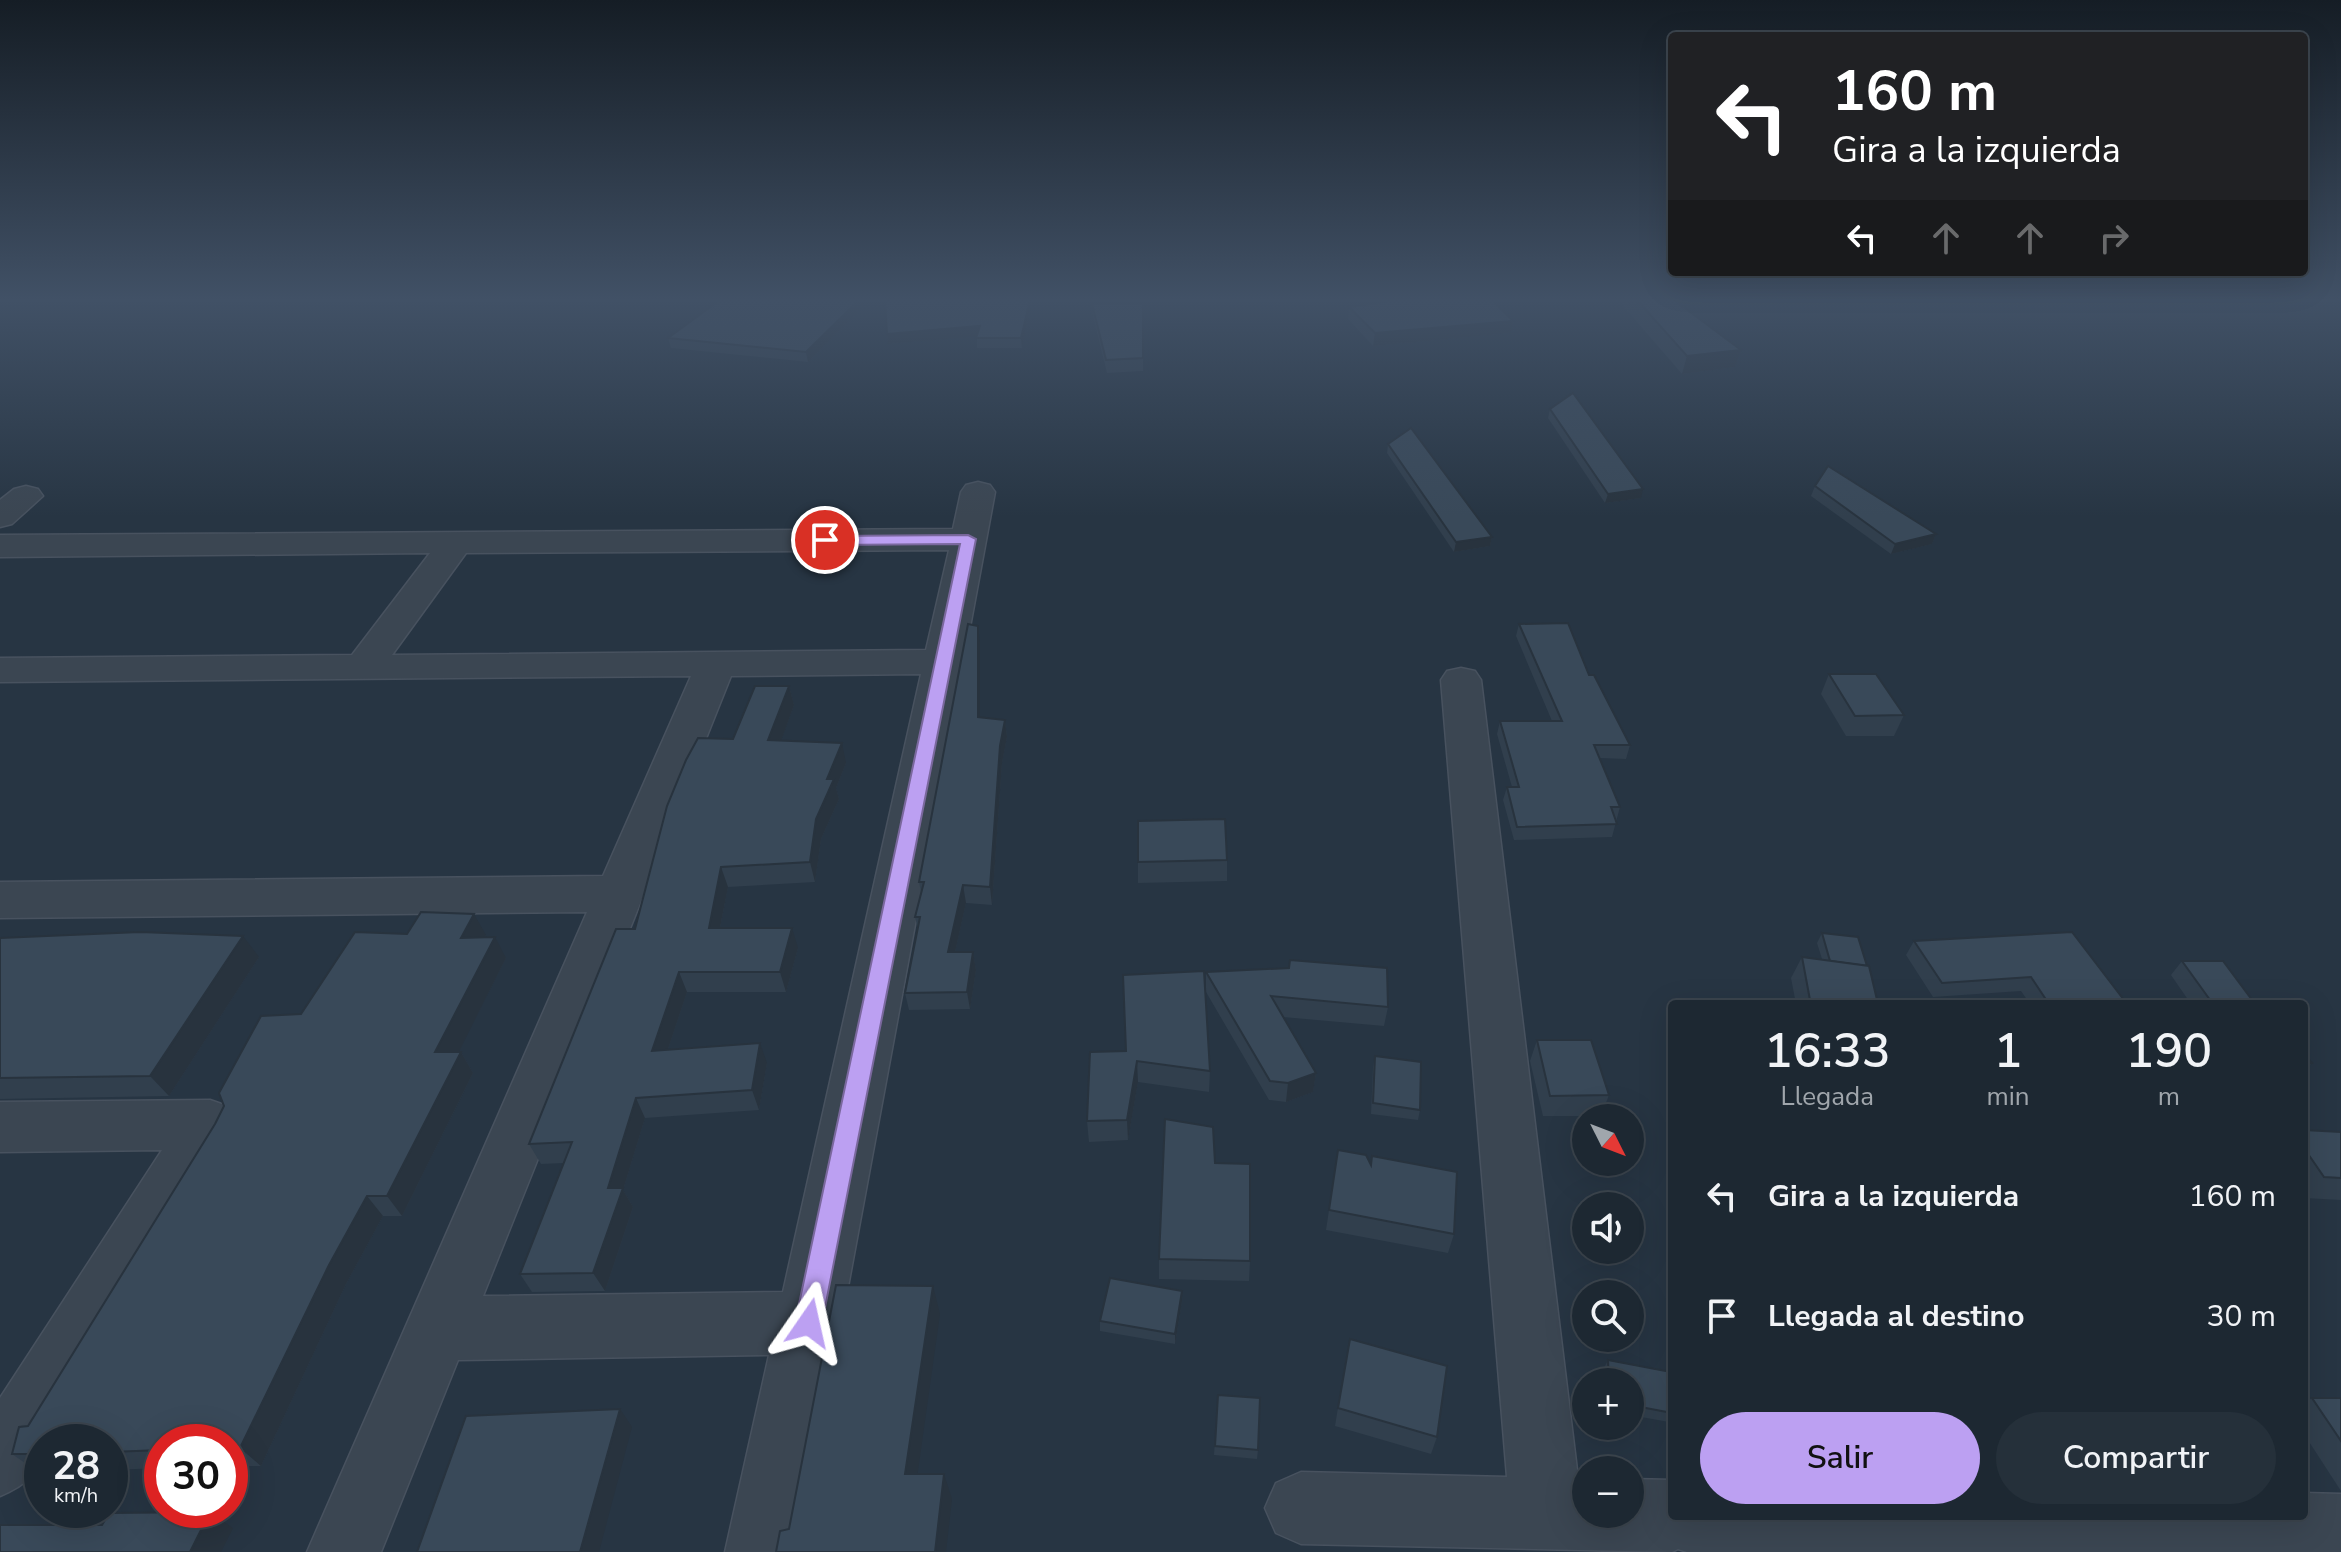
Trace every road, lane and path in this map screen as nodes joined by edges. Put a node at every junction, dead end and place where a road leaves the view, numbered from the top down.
1 (456, 543) junction
2 (0, 546) edge
3 (943, 662) junction
4 (716, 664) junction
5 (363, 667) junction
6 (9, 678) edge
7 (1461, 680) dead end
8 (620, 894) junction
9 (0, 900) edge
10 (0, 1127) edge
11 (809, 1323) junction
12 (438, 1328) junction
13 (0, 1461) edge
14 (1301, 1508) dead end
15 (1546, 1513) junction
16 (1668, 1516) edge
17 (1872, 1520) edge
18 (2341, 1530) edge
19 (344, 1552) edge
20 (762, 1552) edge

1 - 2 street
1 - 3 street
1 - 5 street
3 - 4 street
3 - 11 street
4 - 5 street
4 - 8 street
5 - 6 street
7 - 15 street
8 - 9 street
8 - 12 street
10 - 13 street
11 - 12 street
11 - 20 street
12 - 19 street
14 - 15 street
15 - 16 street
17 - 18 street

